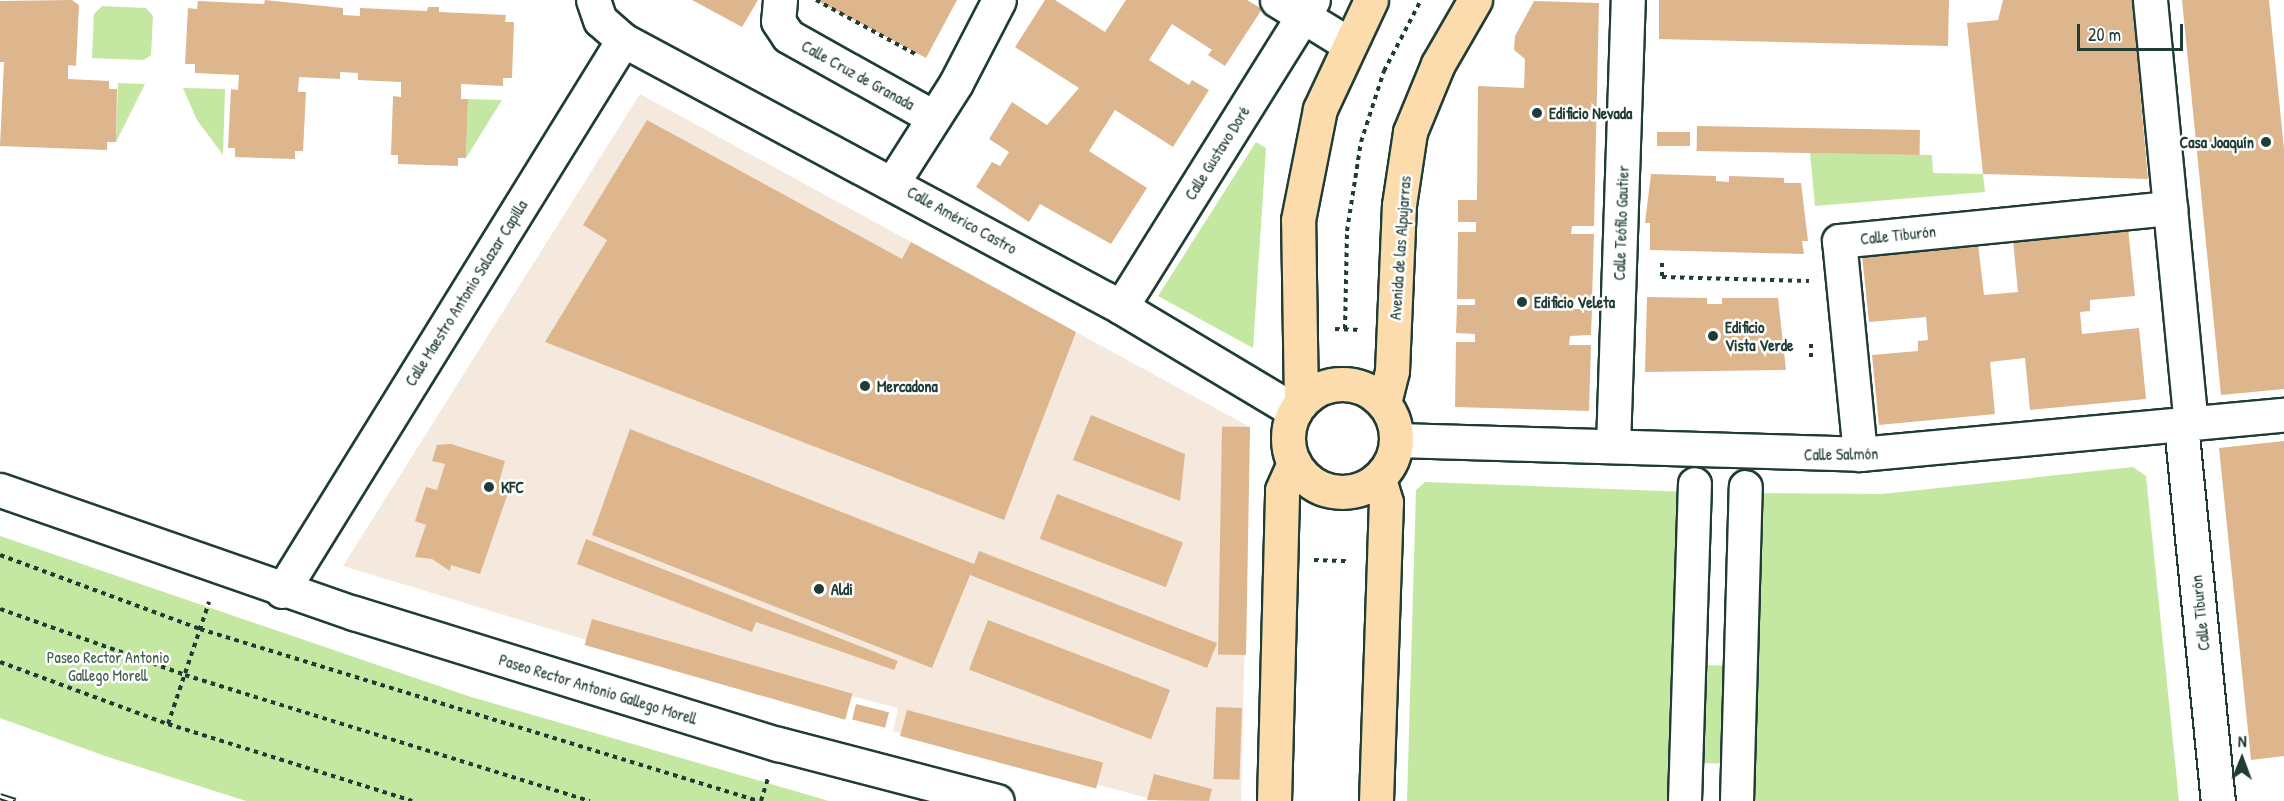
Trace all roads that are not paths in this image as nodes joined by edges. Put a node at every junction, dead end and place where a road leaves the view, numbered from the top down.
1 (593, 0) edge
2 (780, 0) edge
3 (999, 0) edge
4 (1371, 0) edge
5 (1475, 0) edge
6 (1628, 0) edge
7 (2150, 0) edge
8 (1298, 5) edge
9 (623, 40) junction
10 (1347, 43) junction
11 (931, 116) junction
12 (893, 182) junction
13 (2170, 208) junction
14 (1121, 307) junction
15 (1384, 403) junction
16 (1298, 407) junction
17 (2284, 415) edge
18 (2186, 425) junction
19 (1397, 440) junction
20 (1613, 446) junction
21 (1860, 454) junction
22 (1294, 463) junction
23 (1379, 478) junction
24 (1695, 484) dead end
25 (1746, 487) dead end
26 (0, 490) edge
27 (282, 591) junction
28 (997, 801) edge
29 (1274, 801) edge
30 (1376, 801) edge
31 (1685, 801) edge
32 (1737, 801) edge
33 (2218, 801) edge

1 - 9 street
2 - 11 street, Calle Cruz de Granada
3 - 11 street
4 - 10 main road
5 - 15 main road, Avenida de las Alpujarras
6 - 20 street, Calle Teófilo Gautier
7 - 13 street, Calle Tiburón
8 - 10 street
8 - 14 street, Calle Gustavo Doré
9 - 12 street, Calle Américo Castro
9 - 27 street, Calle Maestro Antonio Salazar Capilla
10 - 16 main road
11 - 12 street
12 - 14 street, Calle Américo Castro
13 - 18 street, Calle Tiburón
13 - 21 street, Calle Tiburón
14 - 16 street, Calle Américo Castro
15 - 16 main road
15 - 19 main road
16 - 22 main road
17 - 18 street, Calle Salmón
18 - 21 street, Calle Salmón
18 - 33 street, Calle Tiburón
19 - 20 street, Calle Salmón
19 - 23 main road
20 - 21 street, Calle Salmón
22 - 23 main road
22 - 29 main road
23 - 30 main road
24 - 31 street
25 - 32 street
26 - 27 street, Paseo Rector Antonio Gallego Morell
27 - 28 street, Paseo Rector Antonio Gallego Morell

